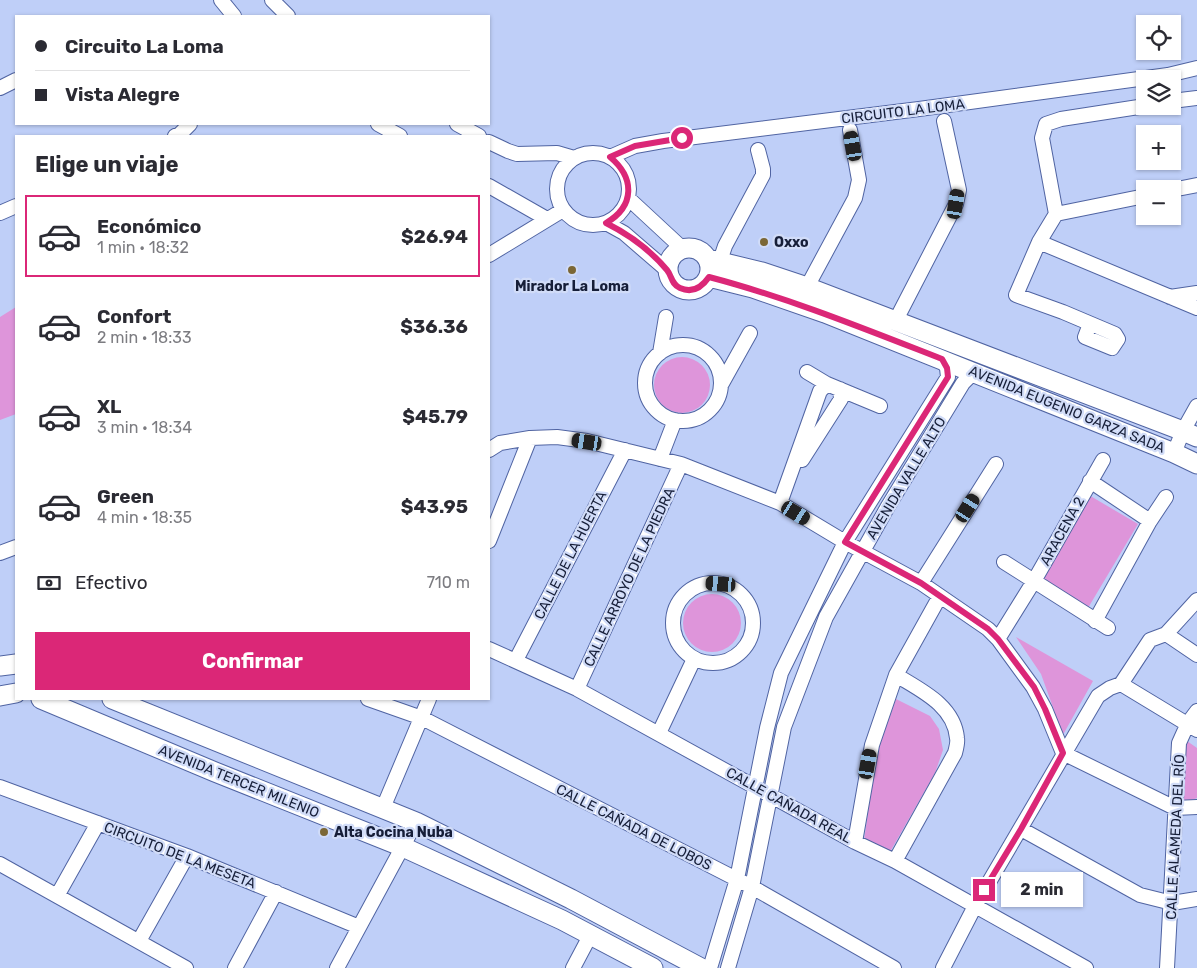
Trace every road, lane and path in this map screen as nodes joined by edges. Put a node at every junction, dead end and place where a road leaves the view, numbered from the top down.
1 (272, 0) edge
2 (287, 15) edge
3 (1197, 68) edge
4 (15, 80) edge
5 (0, 88) edge
6 (1197, 98) edge
7 (1181, 101) edge
8 (1136, 107) edge
9 (944, 121) dead end
10 (189, 125) edge
11 (380, 125) edge
12 (459, 125) edge
13 (850, 130) dead end
14 (178, 135) edge
15 (398, 135) edge
16 (477, 135) edge
17 (490, 142) edge
18 (758, 150) dead end
19 (610, 157) junction
20 (574, 158) junction
21 (1197, 186) edge
22 (490, 187) edge
23 (1181, 189) edge
24 (628, 198) junction
25 (1136, 198) edge
26 (15, 206) edge
27 (563, 210) junction
28 (0, 213) edge
29 (1056, 214) junction
30 (547, 219) junction
31 (606, 223) junction
32 (1039, 242) junction
33 (683, 249) junction
34 (490, 255) edge
35 (712, 266) junction
36 (668, 271) junction
37 (807, 287) junction
38 (1197, 293) edge
39 (1169, 297) junction
40 (828, 305) junction
41 (1197, 308) edge
42 (666, 317) dead end
43 (896, 320) junction
44 (1090, 324) dead end
45 (750, 333) dead end
46 (660, 353) junction
47 (942, 359) junction
48 (807, 372) dead end
49 (984, 376) junction
50 (722, 386) junction
51 (834, 386) junction
52 (880, 406) dead end
53 (1197, 406) edge
54 (675, 420) junction
55 (1190, 434) edge
56 (530, 438) junction
57 (490, 449) edge
58 (625, 450) junction
59 (1174, 453) junction
60 (660, 459) junction
61 (1103, 460) dead end
62 (681, 464) junction
63 (996, 464) dead end
64 (1197, 464) edge
65 (789, 480) junction
66 (1090, 481) junction
67 (1166, 497) dead end
68 (780, 503) junction
69 (1150, 521) junction
70 (490, 538) edge
71 (845, 542) junction
72 (15, 547) edge
73 (863, 551) junction
74 (0, 553) edge
75 (1004, 562) dead end
76 (1034, 581) junction
77 (921, 583) junction
78 (940, 596) junction
79 (1197, 600) edge
80 (1095, 621) junction
81 (1108, 628) dead end
82 (1166, 634) junction
83 (998, 639) junction
84 (490, 649) edge
85 (1197, 655) edge
86 (694, 659) junction
87 (516, 660) junction
88 (15, 664) edge
89 (0, 666) edge
90 (896, 675) junction
91 (1121, 684) junction
92 (577, 689) junction
93 (15, 693) edge
94 (0, 696) edge
95 (43, 700) edge
96 (114, 700) edge
97 (371, 700) edge
98 (429, 700) edge
99 (1197, 711) edge
100 (422, 718) junction
101 (1192, 726) edge
102 (659, 733) junction
103 (228, 747) junction
104 (1063, 753) junction
105 (214, 772) junction
106 (755, 786) junction
107 (0, 787) edge
108 (771, 796) junction
109 (1197, 807) edge
110 (383, 808) junction
111 (1175, 808) junction
112 (416, 822) junction
113 (98, 823) junction
114 (1021, 829) junction
115 (855, 842) junction
116 (403, 846) junction
117 (187, 856) junction
118 (894, 861) junction
119 (0, 864) edge
120 (737, 880) junction
121 (752, 887) junction
122 (276, 892) junction
123 (57, 896) junction
124 (571, 899) junction
125 (1197, 899) edge
126 (1172, 903) junction
127 (975, 906) junction
128 (562, 920) junction
129 (359, 927) junction
130 (591, 934) junction
131 (139, 941) junction
132 (186, 968) edge
133 (235, 968) edge
134 (337, 968) edge
135 (572, 968) edge
136 (654, 968) edge
137 (701, 968) edge
138 (710, 968) edge
139 (728, 968) edge
140 (894, 968) edge
141 (944, 968) edge
142 (1086, 968) edge
143 (1167, 968) edge

1 - 2 street
3 - 19 street, CIRCUITO LA LOMA
4 - 5 street
6 - 7 street
8 - 29 street
9 - 43 street
10 - 14 street
11 - 15 street
12 - 16 street
13 - 37 street
17 - 20 street
18 - 35 street
19 - 20 street
19 - 24 street
20 - 27 street
21 - 23 street
22 - 30 street
24 - 31 street
24 - 33 street
25 - 29 street
26 - 28 street
27 - 30 street
27 - 31 street
29 - 32 street
30 - 34 street
31 - 36 street
32 - 39 street
32 - 44 street
33 - 35 street
33 - 36 street
35 - 36 street
35 - 37 street, AVENIDA EUGENIO GARZA SADA
35 - 40 street, AVENIDA EUGENIO GARZA SADA
37 - 40 street, AVENIDA EUGENIO GARZA SADA
38 - 39 street
39 - 41 street
40 - 43 street, AVENIDA EUGENIO GARZA SADA
40 - 47 street, AVENIDA EUGENIO GARZA SADA
42 - 46 street
43 - 55 street, AVENIDA EUGENIO GARZA SADA
45 - 50 street
46 - 50 street
46 - 54 street
47 - 49 street, AVENIDA EUGENIO GARZA SADA
47 - 71 street, AVENIDA VALLE ALTO
48 - 51 street
49 - 59 street, AVENIDA EUGENIO GARZA SADA
49 - 73 street, AVENIDA VALLE ALTO
50 - 54 street
51 - 52 street
51 - 65 street
51 - 65 street
53 - 55 street
54 - 60 street
55 - 59 street
56 - 57 street
56 - 58 street
56 - 70 street
58 - 60 street
58 - 87 street, CALLE DE LA HUERTA
59 - 64 street, AVENIDA EUGENIO GARZA SADA
60 - 62 street
61 - 66 street, ARACENA 2
62 - 68 street
62 - 92 street, CALLE ARROYO DE LA PIEDRA
63 - 77 street
65 - 68 street
66 - 69 street, ARACENA 2
66 - 76 street, ARACENA 2
67 - 69 street
68 - 71 street
69 - 80 street
71 - 73 street
71 - 106 street, AVENIDA VALLE ALTO
72 - 74 street
73 - 77 street
73 - 108 street, AVENIDA VALLE ALTO
75 - 76 street, ARACENA 2
76 - 80 street, ARACENA 2
76 - 83 street, ARACENA 2
77 - 78 street
78 - 83 street
78 - 90 street
79 - 82 street
80 - 81 street, ARACENA 2
82 - 85 street
82 - 91 street
83 - 104 street
84 - 87 street, CALLE CAÑADA REAL
86 - 86 street
86 - 102 street
87 - 92 street, CALLE CAÑADA REAL
88 - 89 street
90 - 115 street
90 - 118 street
91 - 101 street
91 - 104 street
92 - 102 street, CALLE CAÑADA REAL
93 - 94 street
95 - 105 street, AVENIDA TERCER MILENIO
96 - 103 street, AVENIDA TERCER MILENIO
97 - 100 street, CALLE CAÑADA DE LOBOS
98 - 100 street
99 - 101 street, CALLE ALAMEDA DEL RÍO
100 - 110 street
100 - 120 street, CALLE CAÑADA DE LOBOS
101 - 111 street, CALLE ALAMEDA DEL RÍO
102 - 106 street, CALLE CAÑADA REAL
103 - 105 street
103 - 110 street, AVENIDA TERCER MILENIO
104 - 111 street
104 - 114 street
105 - 116 street, AVENIDA TERCER MILENIO
106 - 108 street, CALLE CAÑADA REAL
106 - 120 street, AVENIDA VALLE ALTO
107 - 113 street, CIRCUITO DE LA MESETA
108 - 115 street, CALLE CAÑADA REAL
108 - 121 street, AVENIDA VALLE ALTO
109 - 111 street
110 - 112 street, AVENIDA TERCER MILENIO
111 - 126 street, CALLE ALAMEDA DEL RÍO
112 - 116 street
112 - 124 street, AVENIDA TERCER MILENIO
113 - 117 street, CIRCUITO DE LA MESETA
113 - 123 street
114 - 126 street
114 - 127 street
115 - 118 street, CALLE CAÑADA REAL
116 - 128 street, AVENIDA TERCER MILENIO
116 - 129 street
117 - 122 street, CIRCUITO DE LA MESETA
117 - 131 street
118 - 127 street, CALLE CAÑADA REAL
119 - 123 street
120 - 121 street, CALLE CAÑADA DE LOBOS
120 - 138 street, AVENIDA VALLE ALTO
121 - 139 street, AVENIDA VALLE ALTO
121 - 140 street, CALLE CAÑADA DE LOBOS
122 - 129 street, CIRCUITO DE LA MESETA
122 - 133 street
123 - 131 street
124 - 128 street
124 - 137 street, AVENIDA TERCER MILENIO
125 - 126 street
126 - 143 street, CALLE ALAMEDA DEL RÍO
127 - 141 street
127 - 142 street, CALLE CAÑADA REAL
128 - 130 street, AVENIDA TERCER MILENIO
129 - 134 street
130 - 135 street
130 - 136 street, AVENIDA TERCER MILENIO
131 - 132 street

